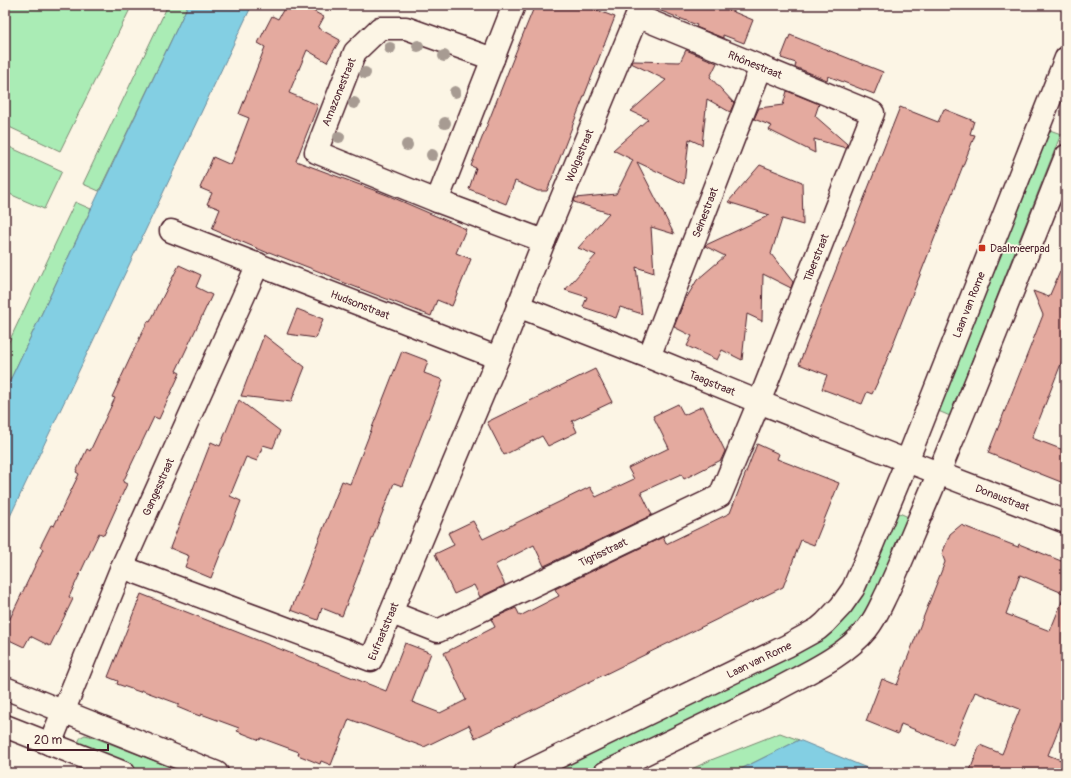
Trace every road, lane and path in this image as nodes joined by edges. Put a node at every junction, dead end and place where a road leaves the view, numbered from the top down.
1 (514, 5) edge
2 (638, 11) edge
3 (1066, 58) edge
4 (493, 59) junction
5 (761, 67) junction
6 (873, 113) joint
7 (1066, 156) edge
8 (437, 201) junction
9 (171, 231) dead end
10 (544, 241) junction
11 (258, 264) junction
12 (518, 306) junction
13 (649, 357) junction
14 (498, 358) junction
15 (758, 402) junction
16 (907, 461) junction
17 (939, 473) junction
18 (1066, 522) edge
19 (122, 566) junction
20 (392, 613) junction
21 (5, 688) edge
22 (63, 711) junction
23 (5, 726) edge
24 (50, 744) junction
25 (124, 773) edge
26 (217, 773) edge
27 (525, 773) edge
28 (605, 773) edge

1 - 4 street
2 - 5 street, Rhônestraat
2 - 10 street, Wolgastraat
3 - 16 street, Laan van Rome
4 - 8 street
4 - 8 street, Amazonestraat
5 - 6 street, Rhônestraat
5 - 13 street, Seinestraat
6 - 15 street, Tiberstraat
7 - 17 street
8 - 10 street, Amazonestraat
9 - 11 street, Hudsonstraat
10 - 12 street, Wolgastraat
11 - 14 street, Hudsonstraat
11 - 19 street, Gangesstraat
12 - 13 street, Taagstraat
12 - 14 street
13 - 15 street, Taagstraat
14 - 20 street, Eufraatstraat
15 - 16 street, Taagstraat
15 - 20 street, Tigrisstraat
16 - 17 street
16 - 27 street, Laan van Rome
17 - 18 street, Donaustraat
17 - 28 street
19 - 20 street, Eufraatstraat
19 - 22 street, Gangesstraat
21 - 22 street
22 - 24 street, Gangesstraat
22 - 26 street
23 - 24 street
24 - 25 street

